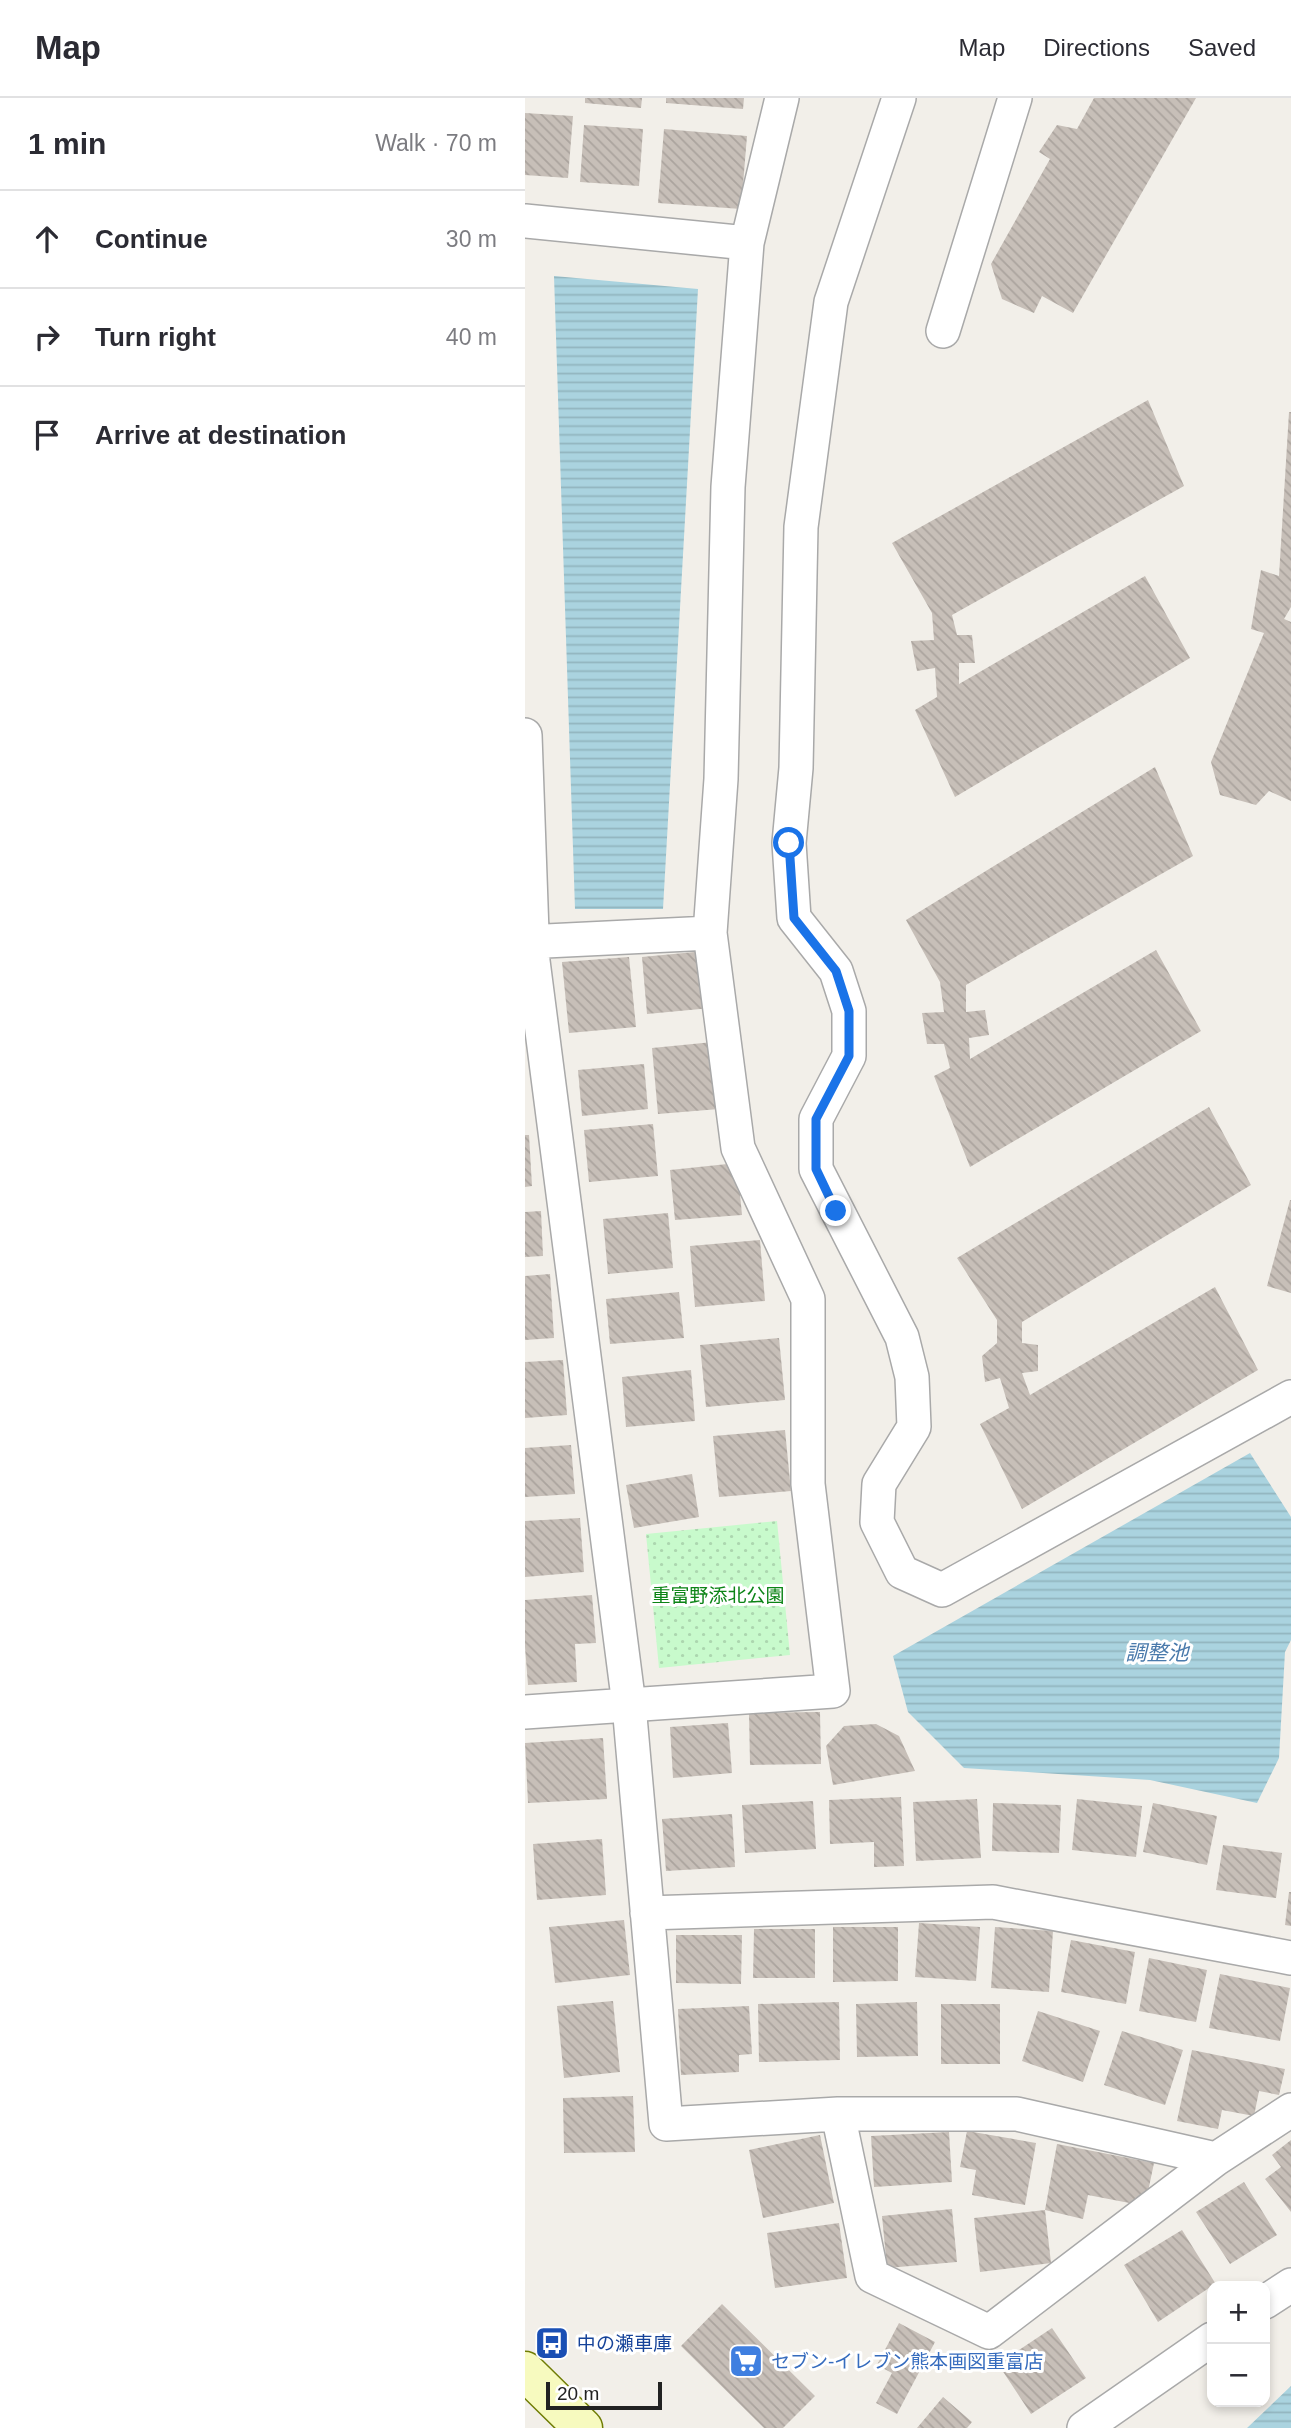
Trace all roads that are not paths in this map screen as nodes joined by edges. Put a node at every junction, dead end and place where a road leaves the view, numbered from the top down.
1 (782, 98) edge
2 (898, 98) edge
3 (1015, 98) edge
4 (525, 221) edge
5 (747, 243) junction
6 (943, 331) dead end
7 (525, 735) edge
8 (710, 933) junction
9 (529, 942) edge
10 (1291, 1397) edge
11 (629, 1704) junction
12 (525, 1712) edge
13 (647, 1913) junction
14 (1291, 1958) edge
15 (1291, 2110) edge
16 (838, 2113) junction
17 (1216, 2160) junction
18 (1291, 2285) edge
19 (1270, 2299) edge
20 (1207, 2342) edge
21 (525, 2371) edge
22 (583, 2428) edge
23 (1084, 2428) edge

1 - 5 street
2 - 10 street
3 - 6 street
4 - 5 street
5 - 8 street
7 - 9 street
8 - 9 street
8 - 11 street
9 - 11 street
11 - 12 street
11 - 13 street
13 - 14 street
13 - 16 street
15 - 17 street
16 - 17 street
16 - 17 street
18 - 19 street
20 - 23 street
21 - 22 main road

